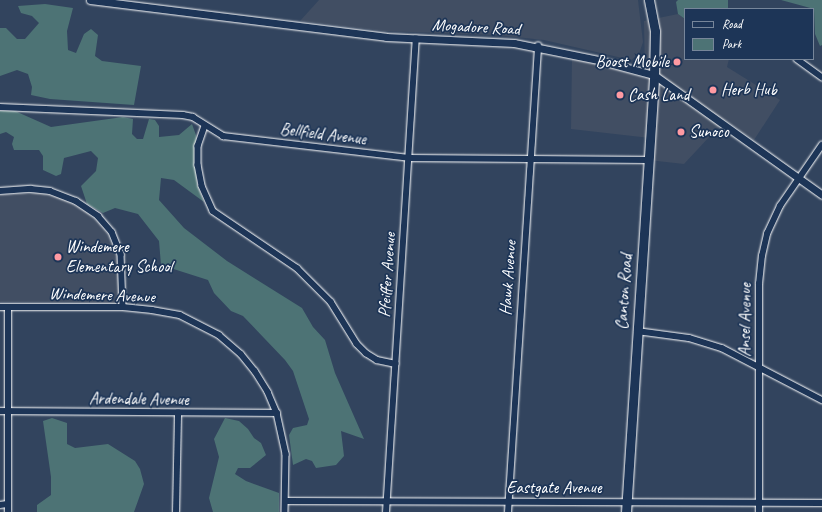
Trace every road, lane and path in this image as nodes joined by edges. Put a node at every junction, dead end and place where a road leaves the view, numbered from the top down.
1 (90, 0) edge
2 (649, 0) edge
3 (416, 40) junction
4 (538, 46) junction
5 (798, 60) edge
6 (654, 75) junction
7 (822, 77) edge
8 (0, 107) edge
9 (205, 126) junction
10 (822, 145) edge
11 (409, 158) junction
12 (530, 160) junction
13 (648, 160) junction
14 (799, 177) junction
15 (0, 191) edge
16 (822, 195) edge
17 (0, 307) edge
18 (123, 307) junction
19 (8, 308) junction
20 (637, 331) junction
21 (396, 364) junction
22 (759, 367) junction
23 (822, 400) edge
24 (0, 411) edge
25 (8, 411) junction
26 (178, 414) junction
27 (277, 414) junction
28 (286, 501) junction
29 (386, 501) junction
30 (509, 502) junction
31 (759, 503) junction
32 (0, 504) edge
33 (7, 504) junction
34 (822, 504) edge
35 (626, 507) edge
36 (8, 512) edge
37 (176, 512) edge
38 (285, 512) edge
39 (386, 512) edge
40 (508, 512) edge
41 (759, 512) edge

1 - 3 street, Mogadore Road
2 - 6 main road, Canton Road
3 - 4 street, Mogadore Road
3 - 11 street, Pfeiffer Avenue
4 - 6 street, Mogadore Road
4 - 12 street, Hawk Avenue
5 - 7 street
6 - 13 main road, Canton Road
6 - 14 street, Mogadore Road
8 - 9 street, Bellfield Avenue
9 - 11 street, Bellfield Avenue
9 - 21 street
10 - 14 street, Ansel Avenue
11 - 12 street, Bellfield Avenue
11 - 21 street, Pfeiffer Avenue
12 - 13 street, Bellfield Avenue
12 - 30 street, Hawk Avenue
13 - 20 main road, Canton Road
14 - 16 street, Mogadore Road
14 - 22 street, Ansel Avenue
15 - 18 street
17 - 19 street, Windemere Avenue
18 - 19 street, Windemere Avenue
18 - 27 street, Windemere Avenue
19 - 25 street
20 - 22 street
20 - 35 main road, Canton Road
21 - 29 street, Pfeiffer Avenue
22 - 23 street
22 - 31 street, Ansel Avenue
24 - 25 street, Ardendale Avenue
25 - 26 street, Ardendale Avenue
25 - 33 street
26 - 27 street, Ardendale Avenue
26 - 37 street
27 - 28 street, Windemere Avenue
28 - 29 street, Eastgate Avenue
28 - 38 street, Windemere Avenue
29 - 30 street, Eastgate Avenue
29 - 39 street, Pfeiffer Avenue
30 - 35 street, Eastgate Avenue
30 - 40 street, Hawk Avenue
31 - 34 street, Eastgate Avenue
31 - 35 street, Eastgate Avenue
31 - 41 street, Ansel Avenue
32 - 33 street
33 - 36 street

